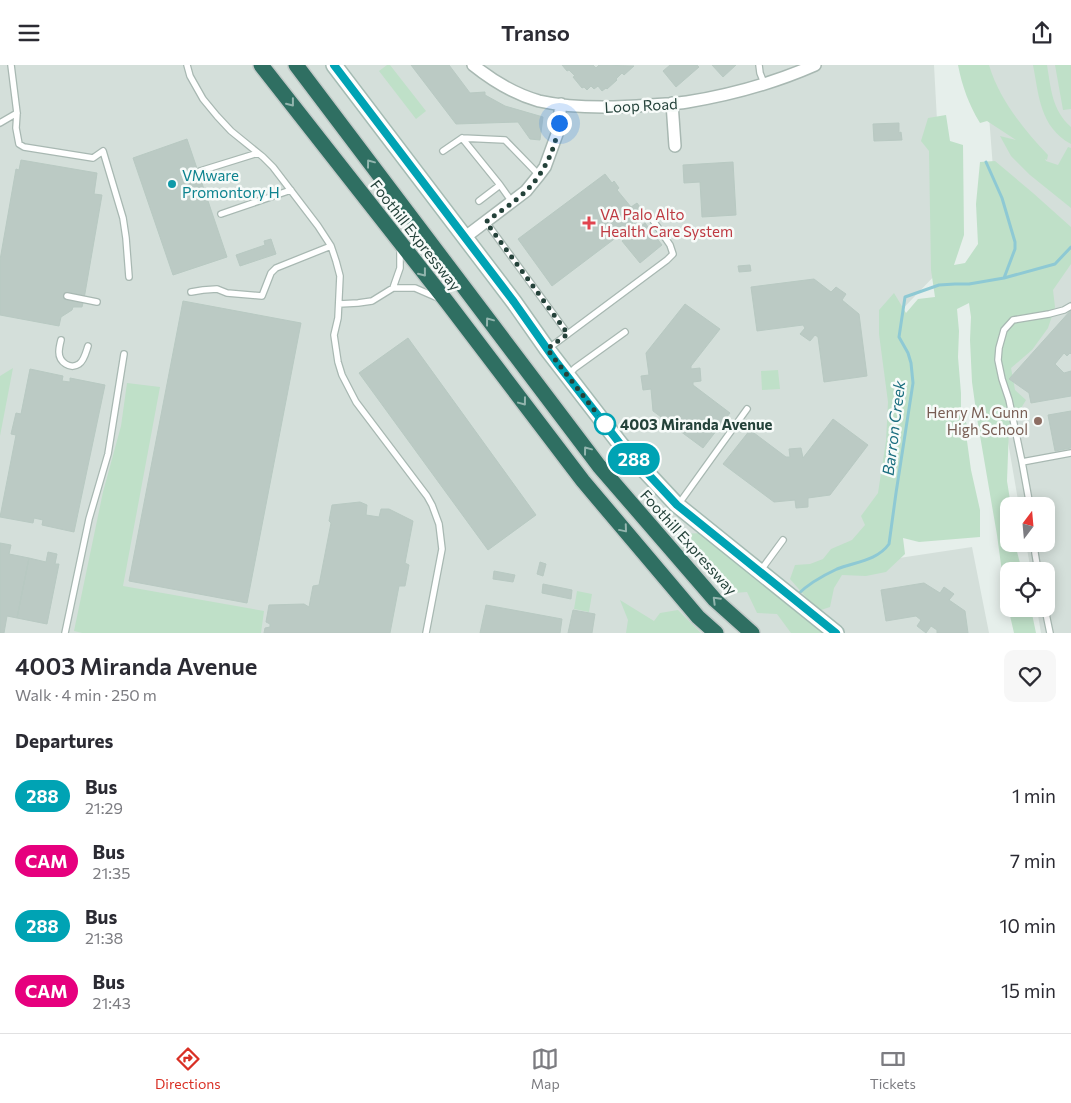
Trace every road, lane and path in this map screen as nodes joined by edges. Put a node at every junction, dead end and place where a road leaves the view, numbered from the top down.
1 (11, 65) edge
2 (187, 65) edge
3 (261, 65) edge
4 (296, 65) edge
5 (334, 65) edge
6 (473, 65) edge
7 (759, 65) edge
8 (815, 65) edge
9 (764, 83) junction
10 (672, 103) junction
11 (561, 104) junction
12 (17, 113) junction
13 (0, 123) edge
14 (462, 138) junction
15 (675, 146) dead end
16 (443, 151) dead end
17 (258, 153) junction
18 (200, 171) dead end
19 (539, 175) junction
20 (500, 185) junction
21 (291, 190) junction
22 (479, 201) dead end
23 (512, 202) junction
24 (221, 214) dead end
25 (650, 216) dead end
26 (486, 222) junction
27 (464, 238) junction
28 (400, 243) junction
29 (331, 246) junction
30 (129, 277) dead end
31 (393, 288) junction
32 (190, 292) dead end
33 (67, 296) dead end
34 (97, 302) dead end
35 (446, 302) junction
36 (339, 303) junction
37 (1071, 306) edge
38 (625, 332) dead end
39 (568, 334) junction
40 (60, 341) dead end
41 (88, 347) dead end
42 (547, 349) junction
43 (124, 354) dead end
44 (567, 376) junction
45 (747, 409) dead end
46 (1071, 453) edge
47 (1022, 462) junction
48 (1028, 497) edge
49 (677, 505) junction
50 (783, 540) dead end
51 (759, 572) junction
52 (1047, 617) edge
53 (65, 633) edge
54 (426, 633) edge
55 (716, 633) edge
56 (752, 633) edge
57 (836, 633) edge
58 (1050, 633) edge

1 - 12 lane
2 - 17 lane
3 -> 28 highway, Foothill Expressway
56 -> 4 highway, Foothill Expressway
5 - 27 street
6 - 11 street, Loop Road
7 - 9 lane
8 - 9 street, Loop Road
9 - 10 street, Loop Road
10 - 11 street, Loop Road
10 - 15 street
11 - 19 street
12 - 13 lane
12 - 30 lane
14 - 16 lane
14 - 19 lane
14 - 20 lane
17 - 18 lane
17 - 21 lane
19 - 23 street
20 - 22 lane
20 - 23 lane
21 - 24 lane
21 - 29 lane
23 - 26 street
25 - 39 lane
26 - 27 street
26 - 39 lane
27 - 42 street
28 - 31 lane
28 -> 35 highway, Foothill Expressway
29 - 32 lane
29 - 36 lane
31 - 35 lane
31 - 36 lane
33 - 34 lane
35 -> 55 highway, Foothill Expressway
36 - 54 lane
37 - 47 lane
38 - 44 lane
39 - 42 lane
40 - 41 lane
42 - 44 street
43 - 53 lane
44 - 49 street
45 - 49 lane
46 - 47 lane
47 - 48 lane
49 - 51 street
50 - 51 lane
51 - 57 street
52 - 58 lane

